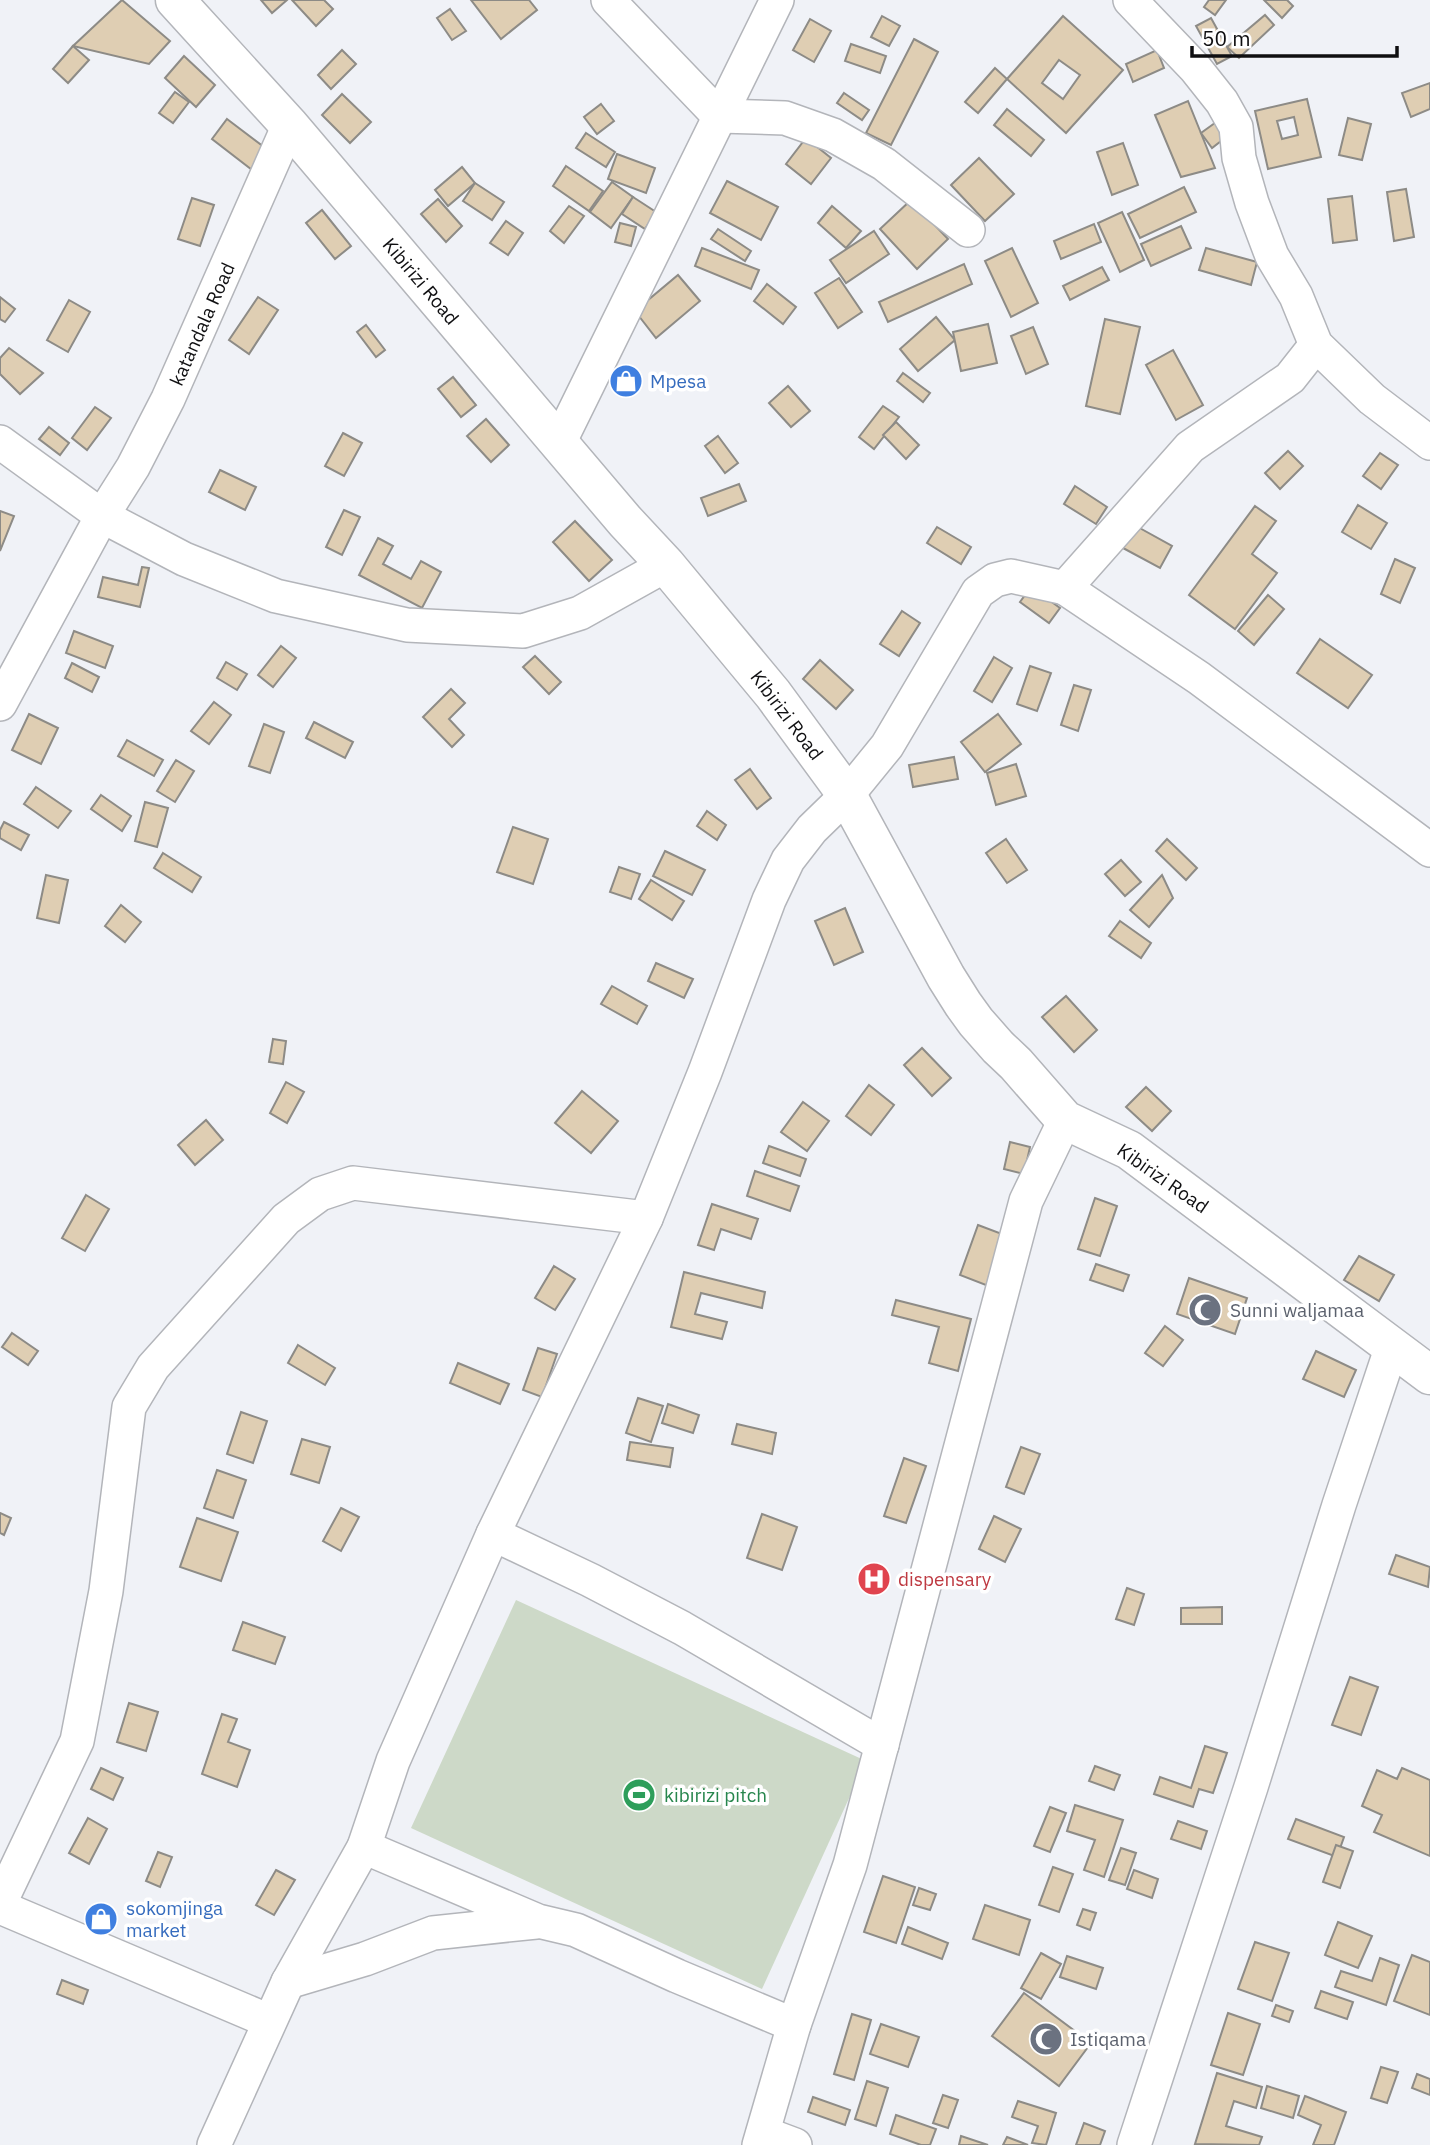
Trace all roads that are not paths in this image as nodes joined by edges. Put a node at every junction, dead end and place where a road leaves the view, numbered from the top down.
1 (175, 0) edge
2 (608, 0) edge
3 (777, 0) edge
4 (1130, 0) edge
5 (719, 117) junction
6 (289, 125) junction
7 (968, 230) dead end
8 (1316, 345) junction
9 (0, 442) edge
10 (559, 443) junction
11 (1430, 443) edge
12 (102, 516) junction
13 (666, 565) junction
14 (1065, 588) junction
15 (0, 704) edge
16 (847, 795) junction
17 (1430, 850) edge
18 (1065, 1120) junction
19 (646, 1217) junction
20 (1392, 1346) junction
21 (1430, 1375) edge
22 (493, 1534) junction
23 (882, 1745) junction
24 (364, 1847) junction
25 (0, 1905) edge
26 (538, 1921) junction
27 (288, 1982) junction
28 (269, 2021) junction
29 (794, 2025) junction
30 (761, 2139) edge
31 (214, 2145) edge
32 (795, 2145) edge
33 (1134, 2145) edge

1 - 6 street, Kibirizi Road
2 - 5 street
3 - 5 street
4 - 8 street
5 - 7 street
5 - 10 street
6 - 10 street, Kibirizi Road
6 - 12 street, katandala Road
8 - 11 street
8 - 14 street
9 - 12 street
10 - 13 street, Kibirizi Road
12 - 13 street
12 - 15 street, katandala Road
13 - 16 street, Kibirizi Road
14 - 16 street
14 - 17 street
16 - 18 street, Kibirizi Road
16 - 19 street
18 - 20 street, Kibirizi Road
18 - 23 street
19 - 22 street
19 - 25 street
20 - 21 street, Kibirizi Road
20 - 33 street
22 - 23 street
22 - 24 street
23 - 29 street
24 - 26 street
24 - 27 street
25 - 28 street
26 - 27 street
26 - 29 street
27 - 28 street
28 - 31 street
29 - 30 street
30 - 32 street

